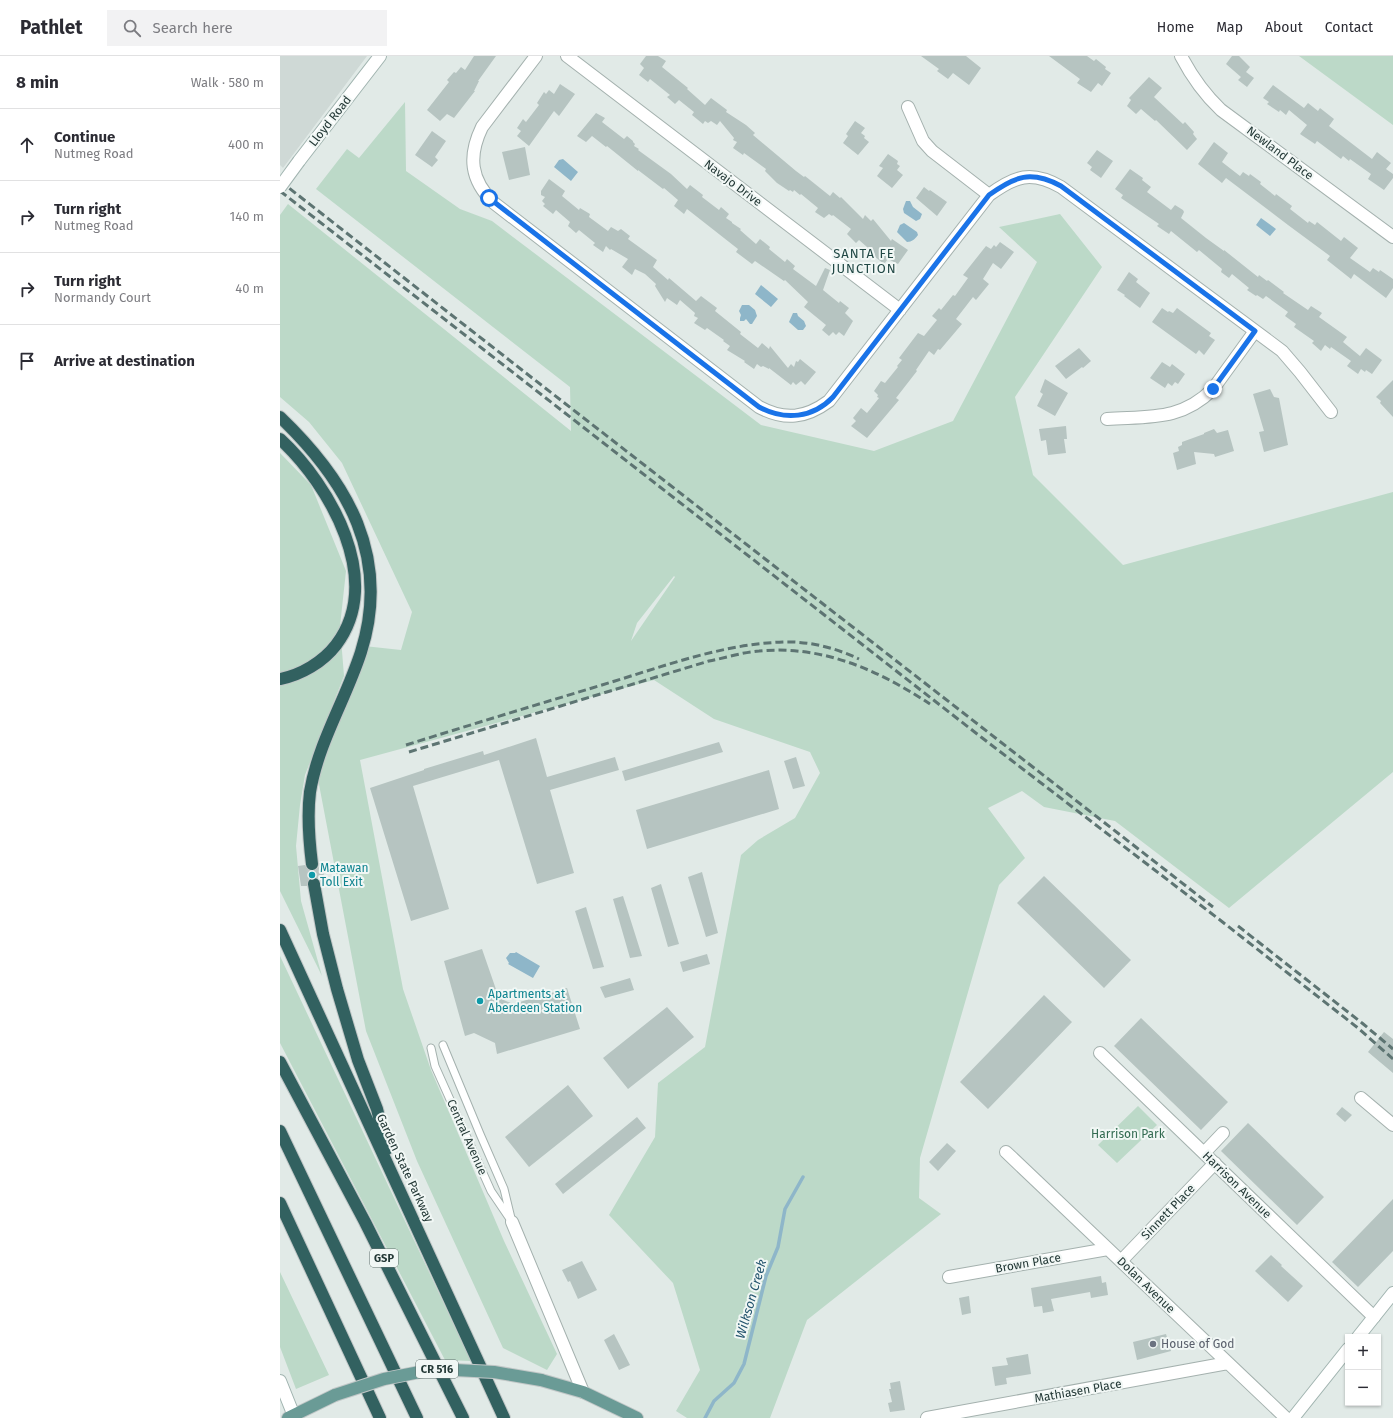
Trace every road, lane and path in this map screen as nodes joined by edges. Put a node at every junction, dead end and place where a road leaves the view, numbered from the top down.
1 (380, 56) edge
2 (536, 56) edge
3 (567, 56) edge
4 (1181, 56) edge
5 (908, 107) dead end
6 (280, 187) edge
7 (989, 195) junction
8 (1393, 237) edge
9 (900, 310) junction
10 (1255, 331) junction
11 (1331, 412) dead end
12 (280, 417) edge
13 (1107, 418) dead end
14 (280, 439) edge
15 (280, 679) edge
16 (312, 864) tunnel mouth
17 (314, 884) tunnel mouth
18 (280, 930) edge
19 (443, 1045) dead end
20 (431, 1048) dead end
21 (1100, 1053) dead end
22 (280, 1062) edge
23 (1361, 1098) dead end
24 (1393, 1125) edge
25 (477, 1127) junction
26 (280, 1131) edge
27 (1223, 1133) dead end
28 (466, 1135) junction
29 (1006, 1152) dead end
30 (1204, 1153) junction
31 (1215, 1163) junction
32 (394, 1178) junction
33 (280, 1203) edge
34 (512, 1222) junction
35 (1108, 1249) junction
36 (1121, 1262) junction
37 (949, 1276) dead end
38 (1393, 1294) edge
39 (1374, 1317) junction
40 (1360, 1334) edge
41 (1345, 1354) edge
42 (1228, 1363) junction
43 (280, 1381) edge
44 (584, 1392) junction
45 (951, 1416) edge
46 (292, 1417) edge
47 (380, 1418) edge
48 (417, 1418) edge
49 (463, 1418) edge
50 (504, 1418) edge
51 (637, 1418) edge
52 (927, 1418) edge
53 (1286, 1418) edge
54 (1293, 1418) edge

1 - 6 street, Lloyd Road, bridge
2 - 9 street
3 - 9 street, Navajo Drive
4 - 8 street, Newland Place
5 - 7 street
7 - 9 street
7 - 10 street
10 - 11 street
10 - 13 street
12 - 16 highway
14 - 15 highway
17 - 32 highway
18 - 32 highway, Garden State Parkway
19 - 25 lane, Central Avenue
20 - 28 lane, Central Avenue
21 - 30 street, Harrison Avenue
22 - 49 highway, GSP
23 - 24 street
25 - 28 lane
25 - 34 lane, Central Avenue
26 - 48 highway
27 - 30 street
28 - 34 lane, Central Avenue
29 - 35 street, Dolan Avenue
30 - 31 street, Harrison Avenue
31 - 36 street, Sinnett Place
31 - 39 street, Harrison Avenue
32 - 50 highway, Garden State Parkway
33 - 47 highway
34 - 44 street, Central Avenue
35 - 36 street, Dolan Avenue
35 - 37 street, Brown Place
36 - 42 street, Dolan Avenue
38 - 39 street
39 - 40 street
41 - 54 street
42 - 45 street, Mathiasen Place
42 - 53 street, Dolan Avenue
43 - 46 street
44 - 46 main road, CR 516, bridge
44 - 51 main road, CR 516
45 - 52 street, Mathiasen Place

